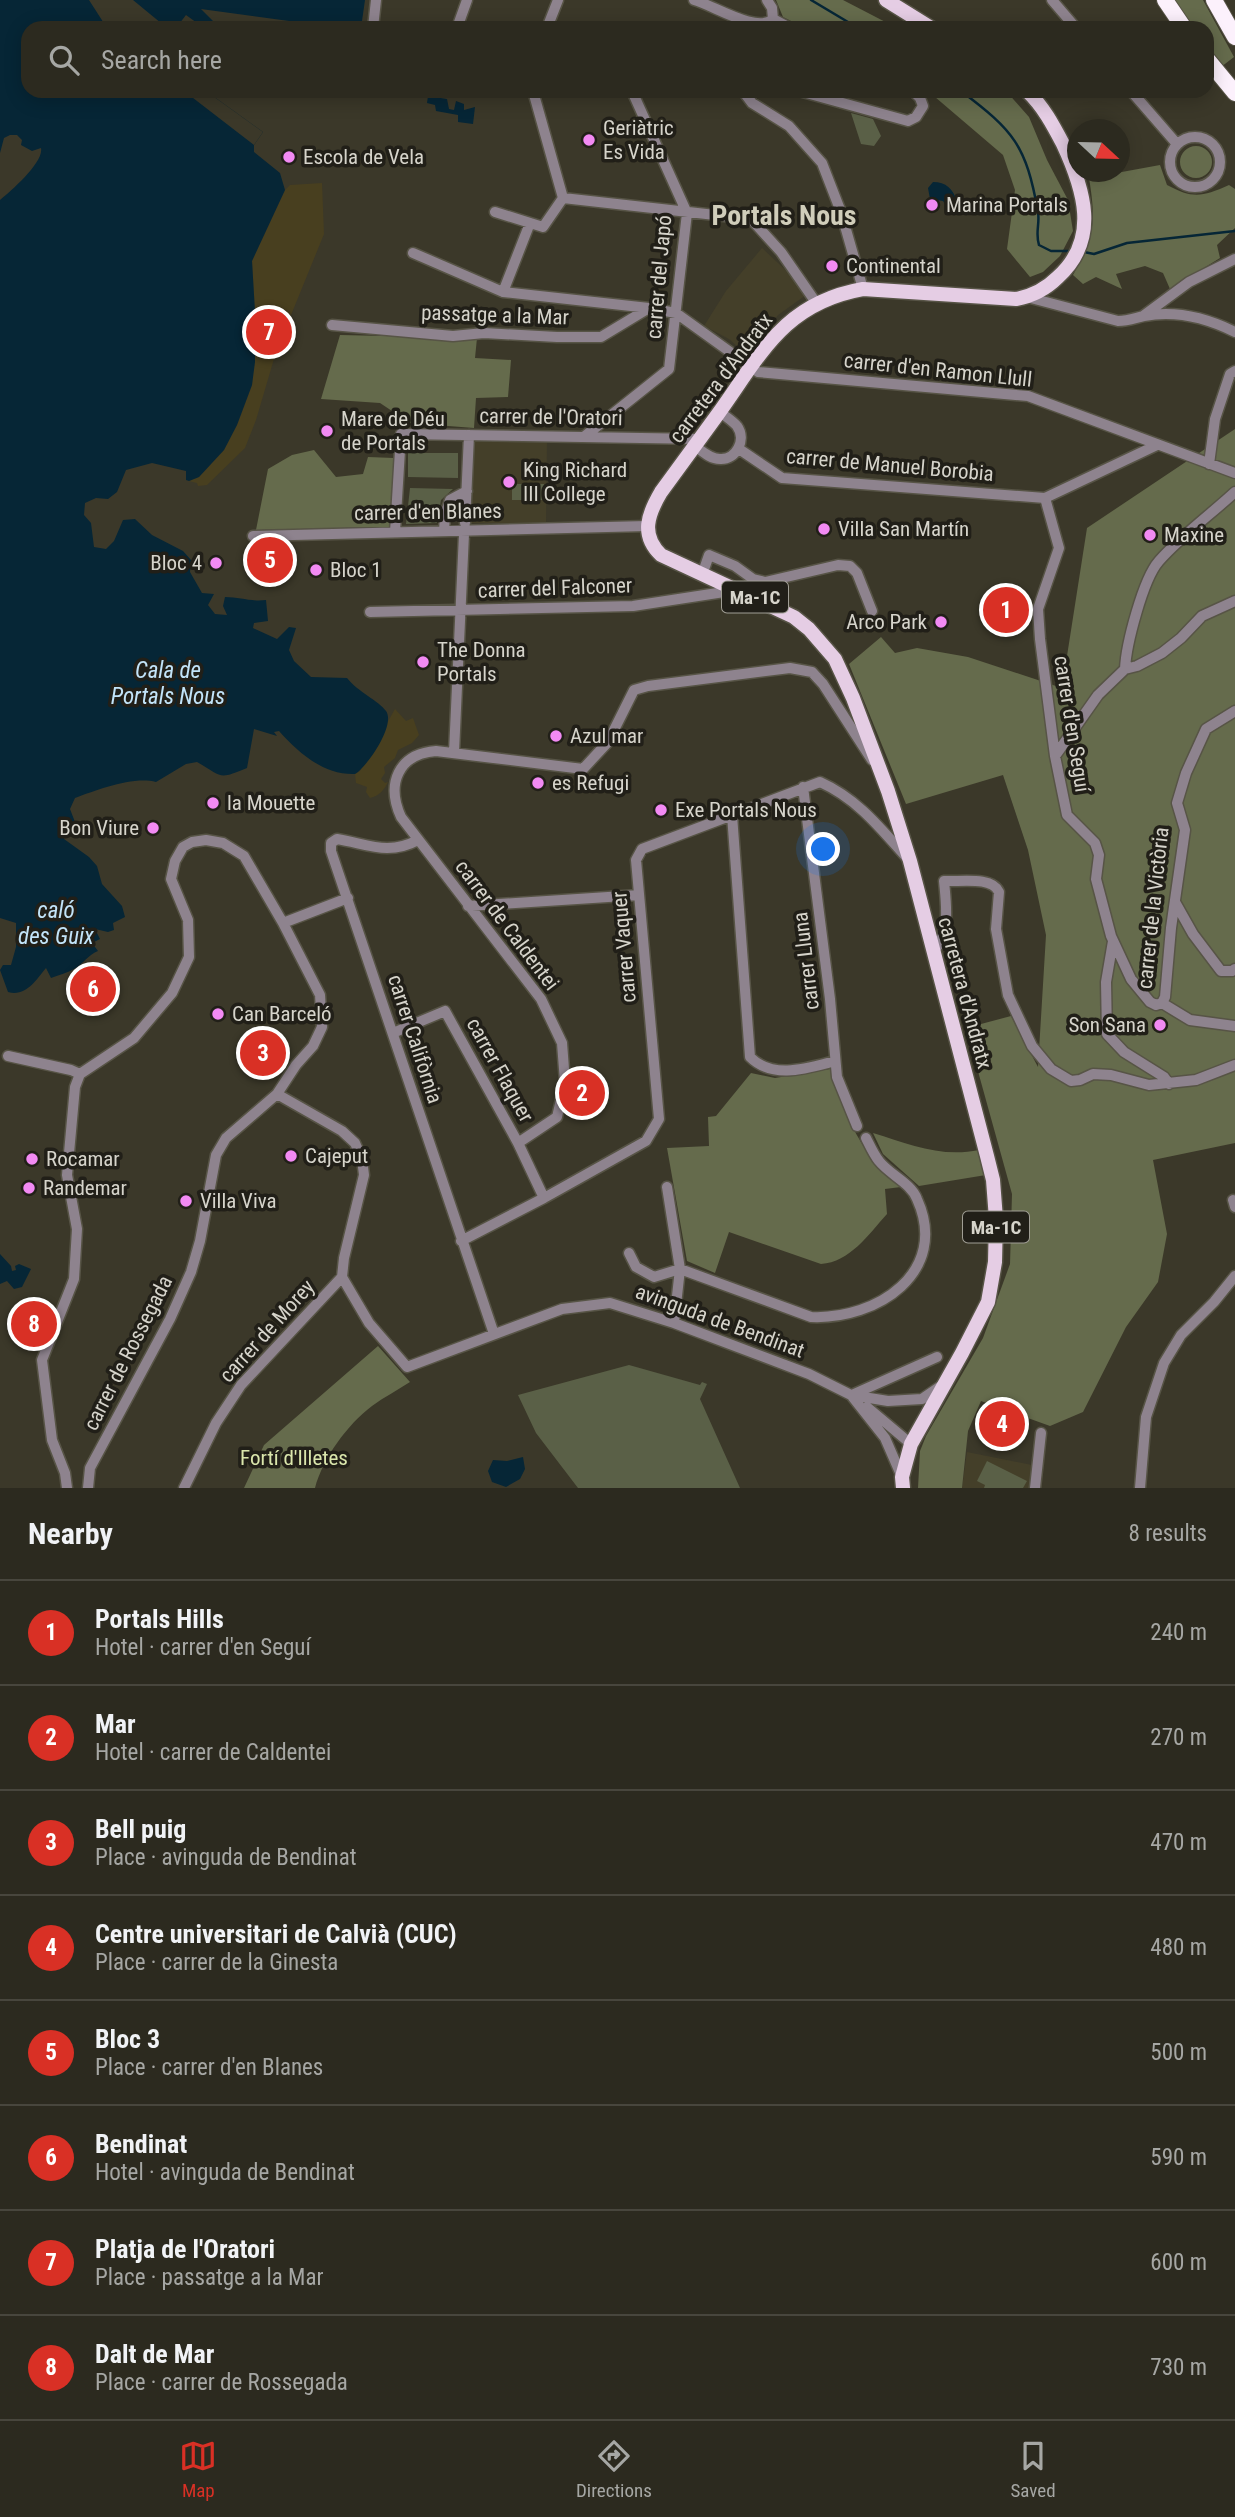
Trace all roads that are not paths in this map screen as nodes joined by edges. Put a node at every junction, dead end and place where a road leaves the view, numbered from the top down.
1 (376, 0) edge
2 (467, 0) edge
3 (558, 0) edge
4 (694, 0) edge
5 (886, 0) edge
6 (1052, 0) edge
7 (1165, 0) edge
8 (1214, 0) edge
9 (767, 1) edge
10 (773, 19) junction
11 (374, 21) edge
12 (460, 21) edge
13 (550, 21) edge
14 (746, 21) edge
15 (770, 21) edge
16 (777, 21) edge
17 (920, 21) edge
18 (1070, 21) edge
19 (1179, 21) edge
20 (1235, 37) edge
21 (1214, 68) edge
22 (1235, 93) edge
23 (535, 98) edge
24 (635, 98) edge
25 (748, 98) edge
26 (824, 98) edge
27 (920, 98) edge
28 (1034, 98) edge
29 (1137, 98) edge
30 (1177, 144) junction
31 (563, 198) junction
32 (495, 212) dead end
33 (687, 212) junction
34 (530, 223) junction
35 (414, 253) dead end
36 (1235, 259) edge
37 (863, 289) junction
38 (503, 292) junction
39 (1027, 297) junction
40 (817, 304) junction
41 (649, 308) junction
42 (676, 313) junction
43 (1143, 316) junction
44 (332, 326) dead end
45 (1235, 332) edge
46 (750, 368) junction
47 (1235, 371) edge
48 (720, 412) junction
49 (469, 436) junction
50 (584, 436) junction
51 (697, 442) junction
52 (1157, 445) junction
53 (739, 449) junction
54 (1209, 464) junction
55 (1235, 473) edge
56 (467, 491) junction
57 (1235, 492) edge
58 (1045, 498) junction
59 (647, 526) junction
60 (444, 531) junction
61 (395, 532) junction
62 (253, 536) dead end
63 (702, 575) junction
64 (740, 590) junction
65 (1235, 601) edge
66 (460, 610) junction
67 (872, 611) dead end
68 (370, 612) dead end
69 (1125, 669) junction
70 (1235, 711) edge
71 (454, 752) junction
72 (1055, 756) junction
73 (883, 778) junction
74 (803, 787) junction
75 (732, 815) junction
76 (418, 840) junction
77 (910, 861) junction
78 (639, 895) junction
79 (348, 898) junction
80 (1175, 902) junction
81 (468, 906) junction
82 (283, 923) junction
83 (1113, 941) junction
84 (933, 951) junction
85 (1235, 969) edge
86 (1162, 1003) junction
87 (1235, 1026) edge
88 (393, 1033) junction
89 (8, 1056) dead end
90 (835, 1061) junction
91 (1235, 1065) edge
92 (80, 1074) junction
93 (1169, 1084) junction
94 (277, 1094) junction
95 (858, 1126) dead end
96 (866, 1138) dead end
97 (518, 1143) junction
98 (667, 1187) dead end
99 (544, 1198) junction
100 (461, 1241) junction
101 (629, 1253) dead end
102 (680, 1269) junction
103 (1235, 1276) edge
104 (342, 1277) junction
105 (674, 1323) junction
106 (494, 1334) junction
107 (937, 1357) dead end
108 (945, 1383) junction
109 (851, 1395) junction
110 (1041, 1433) dead end
111 (911, 1444) junction
112 (903, 1482) edge
113 (67, 1488) edge
114 (88, 1488) edge
115 (184, 1488) edge
116 (1035, 1488) edge
117 (1140, 1488) edge

1 - 11 street
2 - 12 street
3 - 13 street
4 - 14 street
5 - 17 main road
6 - 18 street
7 - 19 highway
8 - 20 highway
9 - 10 street
10 - 15 street
10 - 16 street
21 - 22 highway
23 - 31 street
24 - 33 street, carrer del Japó
25 - 37 street
26 - 27 street
28 - 39 main road, carretera d'Andratx
29 - 30 street
30 - 30 street
31 - 33 street
31 - 34 street
32 - 34 street
33 - 40 street
33 - 42 street, carrer del Japó
34 - 38 street
35 - 38 street
36 - 43 street
37 - 39 main road, carretera d'Andratx
37 - 40 main road, carretera d'Andratx
38 - 41 street
39 - 43 street
40 - 46 main road, carretera d'Andratx
41 - 42 street
41 - 44 street, passatge a la Mar
42 - 46 street
42 - 50 street, carrer del Japó
43 - 45 street
46 - 48 main road, carretera d'Andratx
46 - 52 street, carrer d'en Ramon Llull
47 - 54 street
48 - 51 main road, carretera d'Andratx
48 - 53 street
49 - 50 street, carrer de l'Oratori
49 - 56 street
49 - 61 street, carrer de l'Oratori
50 - 51 street, carrer de l'Oratori
51 - 53 street, carrer de l'Oratori
51 - 59 main road, carretera d'Andratx
52 - 54 street, carrer d'en Ramon Llull
52 - 58 street
53 - 58 street, carrer de Manuel Borobia
54 - 55 street, carrer d'en Ramon Llull
56 - 60 street
56 - 66 street
57 - 69 street
58 - 72 street, carrer d'en Seguí
59 - 60 street, carrer d'en Blanes
59 - 63 main road, carretera d'Andratx / Ma-1C
60 - 61 street, carrer d'en Blanes
61 - 62 street, carrer d'en Blanes
63 - 64 main road, carretera d'Andratx / Ma-1C
63 - 67 street
64 - 66 street, carrer del Falconer
64 - 73 main road, carretera d'Andratx / Ma-1C
65 - 69 street
66 - 68 street, carrer del Falconer
66 - 71 street
69 - 72 street
70 - 80 street, carrer de la Victòria
71 - 73 street
71 - 76 street, carrer de Caldentei
72 - 83 street, carrer d'en Seguí
73 - 77 main road, carretera d'Andratx / Ma-1C
74 - 75 street, carrer Vaquer
74 - 77 street, carrer Vaquer
74 - 90 street, carrer Lluna
75 - 78 street, carrer Vaquer
75 - 90 street
76 - 79 street, carrer Califòrnia
76 - 81 street, carrer de Caldentei
77 - 84 main road, carretera d'Andratx / Ma-1C
78 - 81 street
78 - 99 street, carrer Vaquer
79 - 82 street
79 - 88 street, carrer Califòrnia
80 - 85 street
80 - 86 street, carrer de la Victòria
81 - 97 street, carrer de Caldentei
82 - 92 street
82 - 94 street
83 - 86 street, carrer de la Victòria
83 - 93 street, carrer d'en Seguí
84 - 93 street
84 - 108 main road, carretera d'Andratx / Ma-1C
86 - 87 street
88 - 97 street, carrer Flaquer
88 - 100 street, carrer Califòrnia
89 - 92 street
90 - 95 street, carrer Lluna
91 - 93 street
92 - 113 street, carrer de Rossegada
94 - 104 street
94 - 114 street, carrer de Rossegada
96 - 102 street
97 - 99 street, carrer Flaquer
98 - 102 street
99 - 100 street, carrer Vaquer
100 - 106 street, carrer Califòrnia
101 - 102 street
102 - 105 street
103 - 117 street
104 - 106 street, avinguda de Bendinat
104 - 115 street, carrer de Morey
105 - 106 street, avinguda de Bendinat
105 - 109 street, avinguda de Bendinat
107 - 109 street
108 - 109 street, avinguda de Bendinat
108 - 111 main road, carretera d'Andratx / Ma-1C
109 - 111 street, avinguda de Bendinat
109 - 112 street, avinguda de Bendinat
110 - 116 street
111 - 112 main road, carretera d'Andratx / Ma-1C

